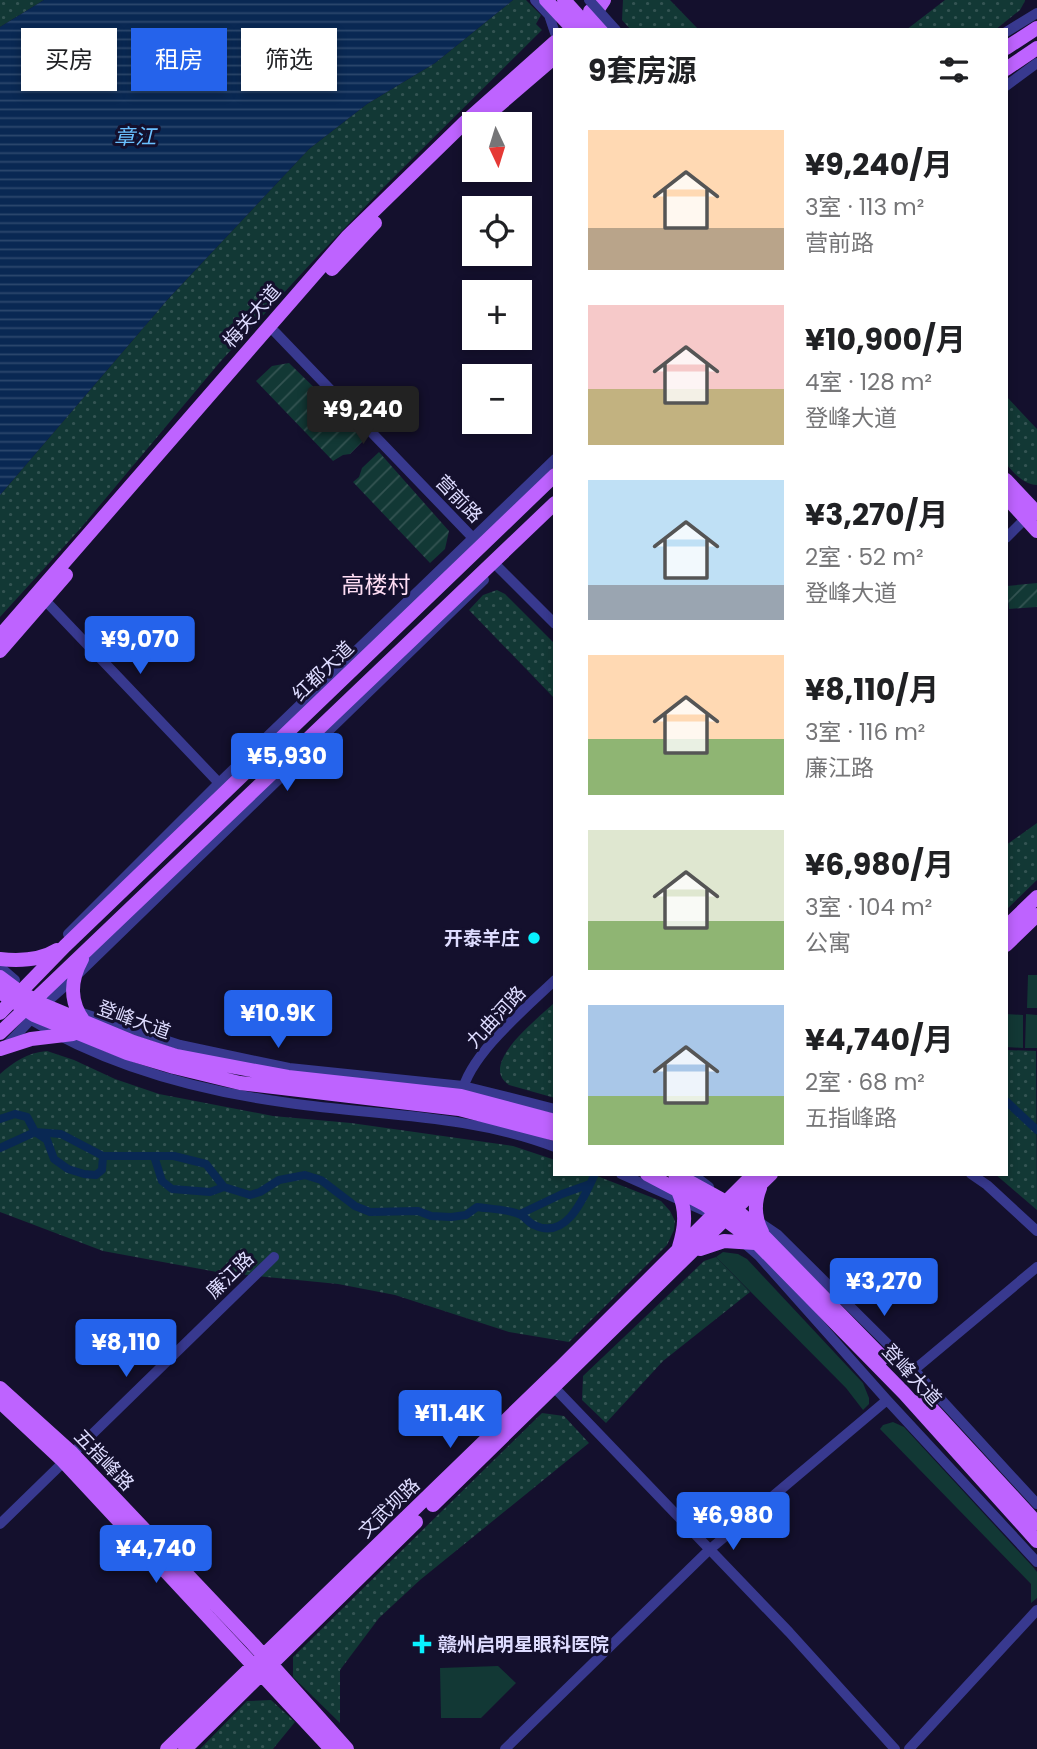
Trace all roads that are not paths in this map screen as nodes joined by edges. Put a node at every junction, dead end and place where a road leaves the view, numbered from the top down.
1 (535, 0) edge
2 (546, 0) edge
3 (564, 0) edge
4 (606, 0) edge
5 (591, 11) edge
6 (1037, 13) edge
7 (553, 28) edge
8 (570, 28) edge
9 (571, 28) edge
10 (582, 28) edge
11 (610, 28) edge
12 (611, 28) edge
13 (1037, 28) edge
14 (1008, 31) edge
15 (553, 44) edge
16 (1008, 47) edge
17 (1037, 48) edge
18 (553, 59) edge
19 (1037, 63) edge
20 (1008, 68) edge
21 (1008, 85) edge
22 (492, 112) edge
23 (462, 139) edge
24 (275, 332) junction
25 (553, 461) edge
26 (553, 477) edge
27 (1008, 482) edge
28 (1008, 498) edge
29 (553, 505) edge
30 (1034, 512) edge
31 (553, 515) edge
32 (1037, 530) edge
33 (1008, 536) edge
34 (473, 538) junction
35 (498, 567) junction
36 (41, 596) junction
37 (553, 623) edge
38 (0, 636) edge
39 (0, 651) edge
40 (219, 783) junction
41 (1037, 897) edge
42 (1037, 915) edge
43 (1008, 925) edge
44 (1008, 943) edge
45 (65, 946) junction
46 (87, 950) junction
47 (50, 954) junction
48 (0, 959) edge
49 (0, 967) edge
50 (0, 977) edge
51 (74, 979) junction
52 (553, 982) edge
53 (19, 1001) edge
54 (81, 1023) junction
55 (58, 1035) junction
56 (1, 1045) edge
57 (460, 1103) junction
58 (553, 1109) edge
59 (553, 1121) edge
60 (553, 1133) edge
61 (553, 1146) edge
62 (627, 1176) edge
63 (650, 1176) edge
64 (974, 1176) edge
65 (760, 1177) edge
66 (693, 1179) edge
67 (713, 1190) junction
68 (680, 1197) junction
69 (726, 1211) junction
70 (757, 1221) junction
71 (1037, 1231) edge
72 (741, 1241) junction
73 (763, 1241) junction
74 (684, 1251) junction
75 (274, 1258) dead end
76 (1037, 1267) edge
77 (914, 1370) junction
78 (551, 1383) junction
79 (0, 1388) edge
80 (887, 1400) junction
81 (0, 1402) edge
82 (68, 1457) junction
83 (1037, 1504) edge
84 (1037, 1523) edge
85 (0, 1524) edge
86 (1037, 1541) edge
87 (709, 1550) junction
88 (1037, 1562) edge
89 (1037, 1610) edge
90 (262, 1664) junction
91 (167, 1749) edge
92 (185, 1749) edge
93 (331, 1749) edge
94 (347, 1749) edge
95 (505, 1749) edge
96 (895, 1749) edge
97 (909, 1749) edge

1 - 7 street
2 - 9 main road, bridge
3 - 5 main road, bridge
4 - 5 main road
4 - 12 main road
5 - 8 main road
5 - 10 main road
5 - 11 main road
6 - 14 street
13 - 16 main road
15 - 36 main road, 梅关大道
17 - 20 main road
18 - 22 main road, 梅关大道
19 - 21 street
23 - 24 main road, 梅关大道
24 - 34 street, 营前路
24 - 36 main road, 梅关大道
25 - 34 street
26 - 45 main road, 红都大道
27 - 30 main road
28 - 30 main road
29 - 46 main road, 红都大道
30 - 32 main road
30 - 33 street
31 - 35 street
34 - 40 street
35 - 37 street
35 - 51 street
36 - 38 main road, 梅关大道
36 - 39 main road, 梅关大道
36 - 40 street
40 - 47 street
41 - 43 main road
42 - 44 main road
45 - 47 main road
45 - 53 main road, 红都大道
46 - 51 main road
46 - 53 main road, 红都大道
47 - 48 main road
47 - 53 street
49 - 53 street
50 - 53 main road, 登峰大道
51 - 53 street
51 - 54 main road
52 - 57 street, 九曲河路
53 - 54 main road, 登峰大道
53 - 54 street
53 - 55 street
53 - 56 main road, 红都大道
54 - 55 main road
54 - 57 street
54 - 57 main road, 登峰大道
55 - 56 main road
55 - 57 street
57 - 58 street
57 - 59 main road, 登峰大道
57 - 60 main road, 登峰大道
57 - 61 street
62 - 68 street
63 - 68 main road, 登峰大道
64 - 71 street
65 - 67 main road
65 - 69 main road, 文武坝路
65 - 70 main road
66 - 67 main road
66 - 69 main road, 登峰大道
67 - 69 street
68 - 69 main road, 登峰大道
68 - 74 main road
69 - 70 street
69 - 72 street
69 - 73 main road, 登峰大道
69 - 74 main road, 文武坝路
70 - 73 main road
70 - 77 street
72 - 73 main road
72 - 74 main road
72 - 80 street
73 - 84 main road, 登峰大道
73 - 86 main road, 登峰大道
74 - 78 main road, 文武坝路
75 - 82 street, 廉江路
76 - 77 street
77 - 83 street
78 - 87 street
78 - 90 main road, 文武坝路
79 - 82 main road, 五指峰路
80 - 87 street
80 - 88 street
81 - 82 main road, 五指峰路
82 - 85 street, 廉江路
82 - 90 main road, 五指峰路
87 - 95 street
87 - 96 street
89 - 97 street
90 - 91 main road, 文武坝路
90 - 92 main road, 文武坝路
90 - 93 main road, 五指峰路
90 - 94 main road, 五指峰路

